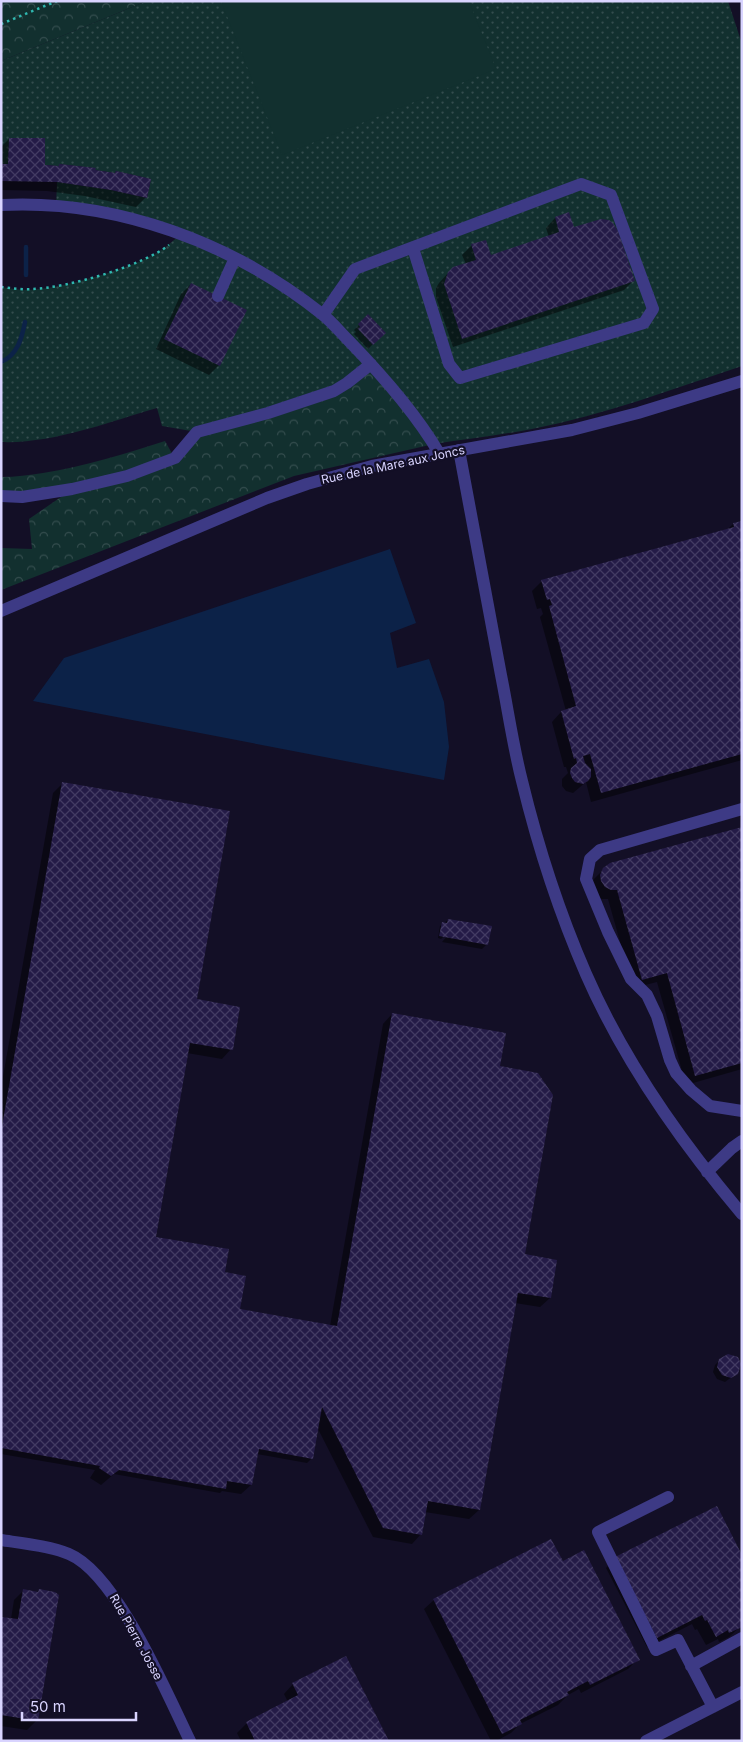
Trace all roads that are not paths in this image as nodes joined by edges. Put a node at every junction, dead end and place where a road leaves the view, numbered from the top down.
1 (1, 205) edge
2 (413, 248) junction
3 (235, 258) junction
4 (218, 296) dead end
5 (324, 315) junction
6 (371, 364) junction
7 (742, 381) edge
8 (459, 450) junction
9 (439, 453) junction
10 (1, 496) edge
11 (1, 611) edge
12 (742, 809) edge
13 (742, 1111) edge
14 (742, 1141) edge
15 (707, 1172) junction
16 (742, 1214) edge
17 (668, 1497) dead end
18 (1, 1540) edge
19 (742, 1638) edge
20 (691, 1666) junction
21 (742, 1692) edge
22 (713, 1707) junction
23 (190, 1741) edge
24 (646, 1741) edge

1 - 3 street
2 - 2 street
2 - 5 street
3 - 4 street
3 - 5 street
5 - 6 street
6 - 9 street
6 - 10 street
7 - 8 street, Rue de la Mare aux Joncs
8 - 9 street, Rue de la Mare aux Joncs
8 - 15 street
9 - 11 street, Rue de la Mare aux Joncs
12 - 13 street
14 - 15 street
15 - 16 street
17 - 20 street
18 - 23 street, Rue Pierre Josse
19 - 20 street
20 - 22 street
21 - 22 street
22 - 24 street

